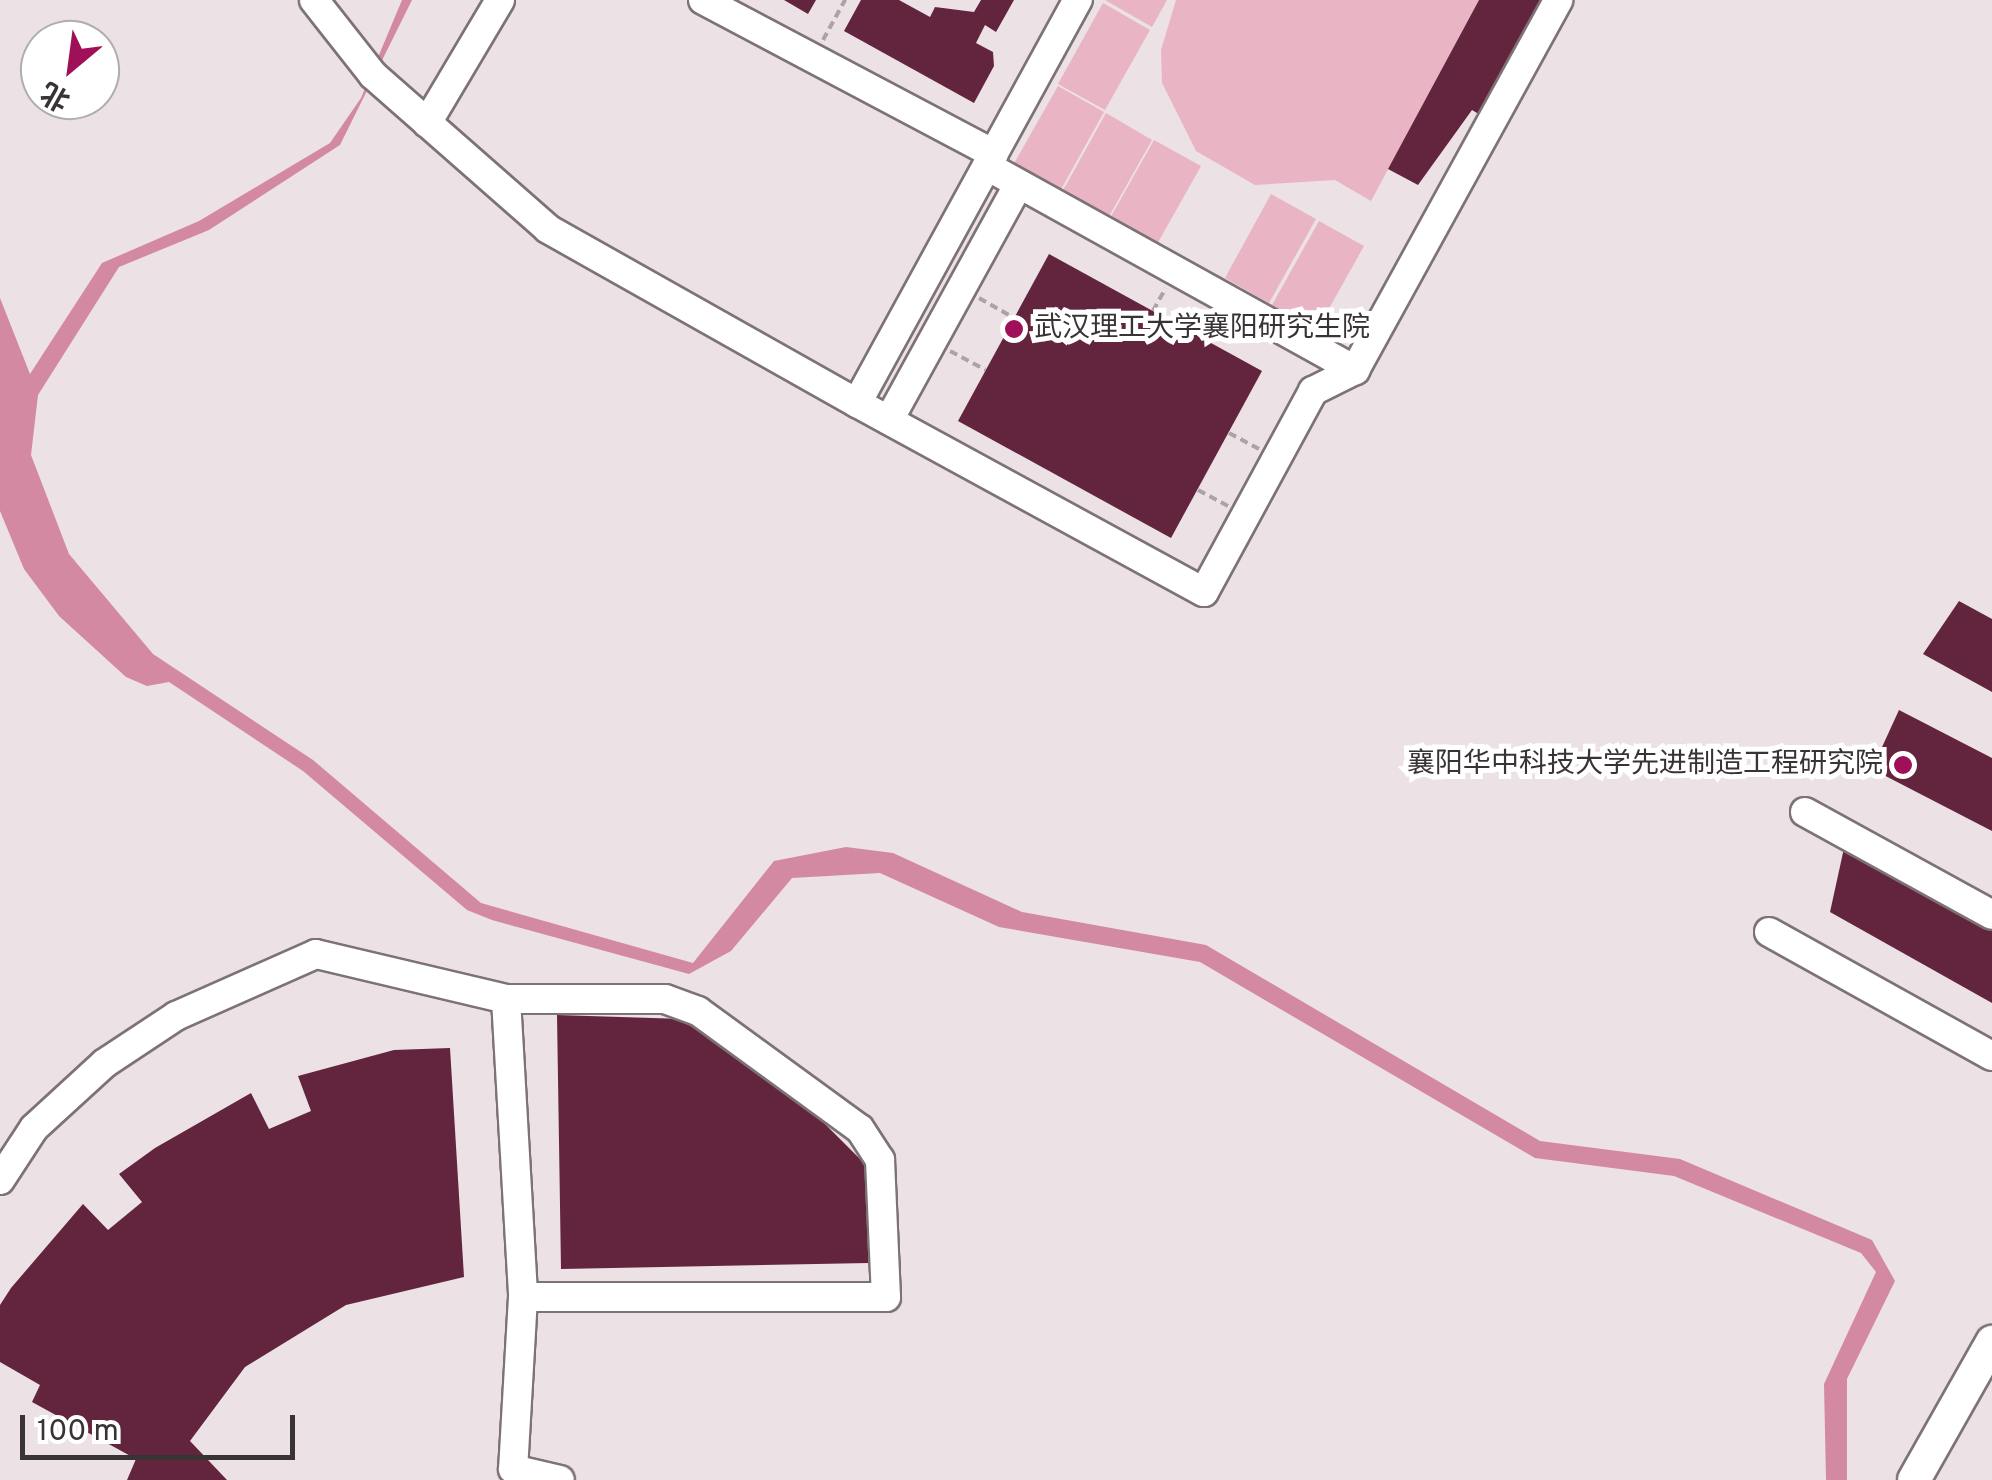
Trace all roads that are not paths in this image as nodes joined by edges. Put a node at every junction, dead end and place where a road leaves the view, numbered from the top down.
1 (314, 0) edge
2 (500, 0) edge
3 (703, 0) edge
4 (1078, 0) edge
5 (1558, 0) edge
6 (427, 123) junction
7 (991, 160) junction
8 (1019, 184) junction
9 (1354, 370) junction
10 (856, 402) junction
11 (889, 420) junction
12 (1805, 812) dead end
13 (1992, 915) edge
14 (1769, 932) dead end
15 (506, 999) junction
16 (1992, 1056) edge
17 (0, 1180) edge
18 (523, 1297) junction
19 (1992, 1342) edge
20 (560, 1480) edge
21 (1914, 1480) edge

1 - 6 street
2 - 6 street
3 - 7 street
4 - 7 street
5 - 9 street
6 - 10 street
7 - 8 street
7 - 10 street
8 - 9 street
8 - 11 street
9 - 11 street
10 - 11 street
12 - 13 street
14 - 16 street
15 - 17 street
15 - 18 street
15 - 18 street
18 - 20 street
19 - 21 main road

